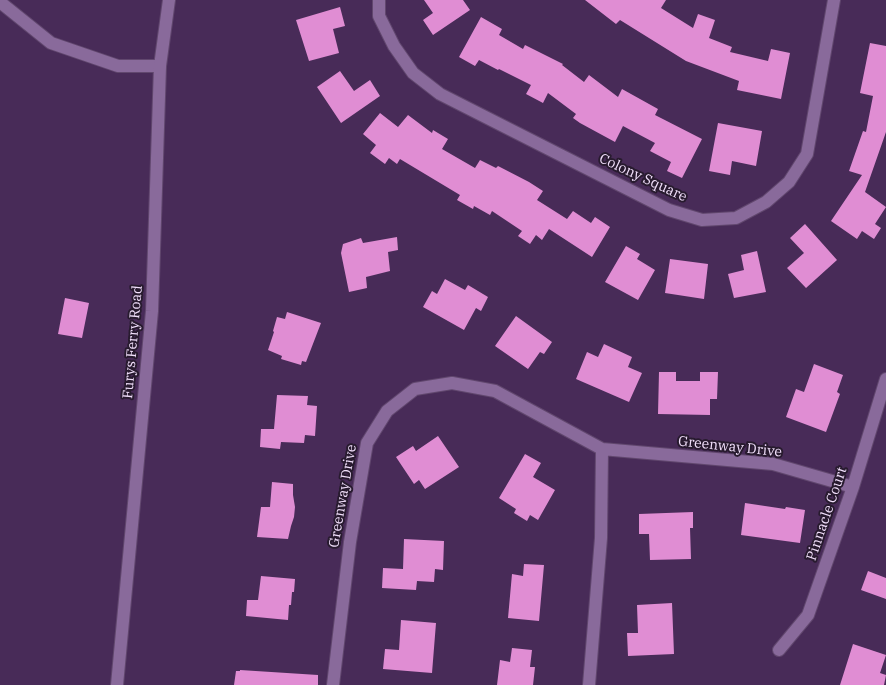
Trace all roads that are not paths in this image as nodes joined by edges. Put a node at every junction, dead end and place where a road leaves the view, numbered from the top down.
1 (169, 0) edge
2 (379, 0) edge
3 (833, 0) edge
4 (0, 2) edge
5 (160, 66) junction
6 (886, 379) edge
7 (602, 449) junction
8 (853, 487) junction
9 (779, 650) dead end
10 (117, 685) edge
11 (333, 685) edge
12 (589, 685) edge

1 - 5 street, Furys Ferry Road
2 - 3 street, Colony Square
4 - 5 street
5 - 10 street, Furys Ferry Road
6 - 8 street, Pinnacle Court
7 - 8 street, Greenway Drive
7 - 11 street, Greenway Drive
7 - 12 street
8 - 9 street, Pinnacle Court

